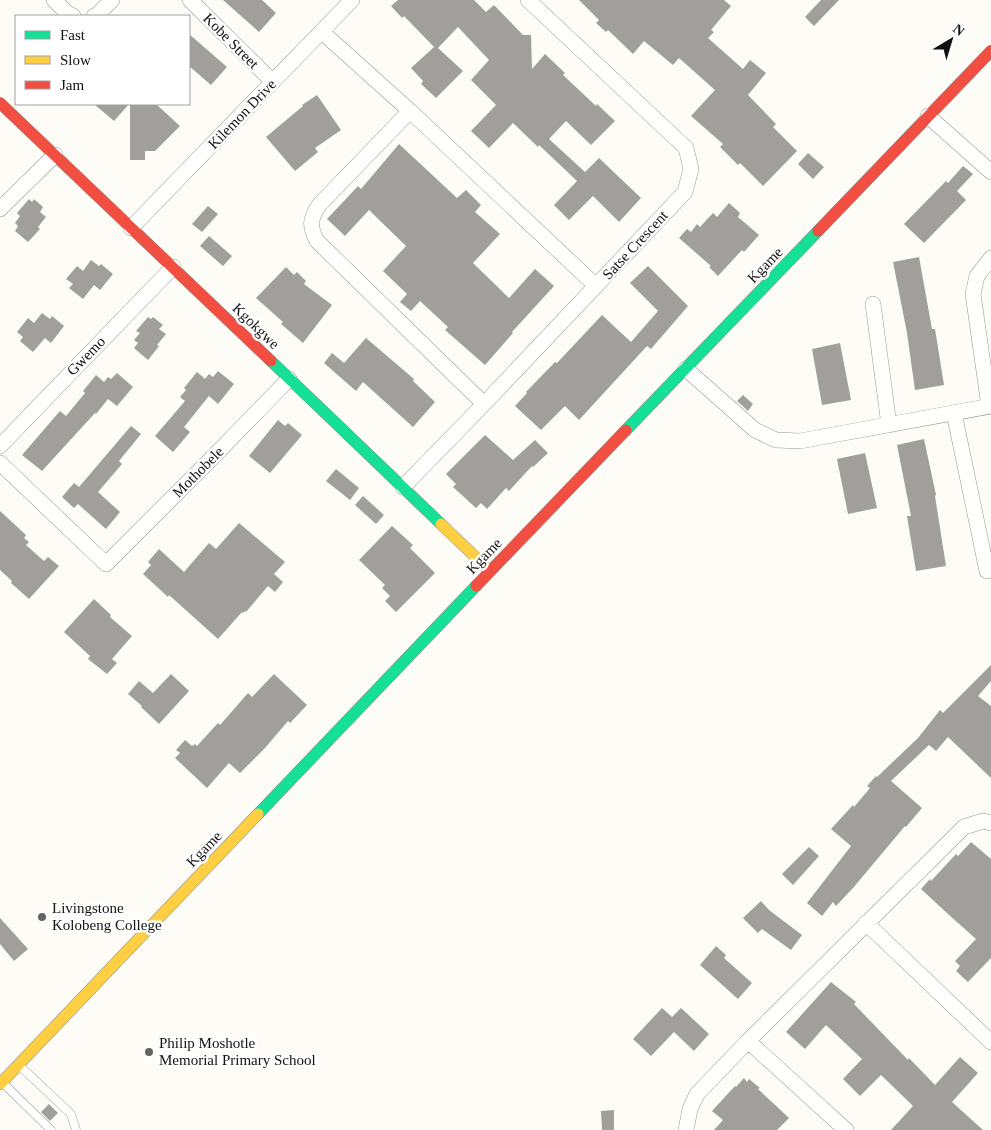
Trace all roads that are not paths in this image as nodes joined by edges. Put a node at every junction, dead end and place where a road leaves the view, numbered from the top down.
1 (54, 0) edge
2 (112, 0) edge
3 (190, 0) edge
4 (352, 0) edge
5 (528, 0) edge
6 (71, 15) edge
7 (97, 15) edge
8 (322, 32) junction
9 (991, 52) edge
10 (273, 82) junction
11 (0, 103) edge
12 (410, 111) junction
13 (928, 116) junction
14 (55, 155) junction
15 (991, 172) edge
16 (0, 209) edge
17 (132, 228) junction
18 (991, 258) edge
19 (173, 267) junction
20 (596, 286) junction
21 (873, 304) dead end
22 (686, 369) junction
23 (288, 379) junction
24 (484, 404) junction
25 (990, 406) edge
26 (954, 412) junction
27 (889, 425) junction
28 (0, 446) edge
29 (0, 464) edge
30 (403, 487) junction
31 (490, 571) junction
32 (987, 571) dead end
33 (991, 822) edge
34 (866, 923) junction
35 (748, 1041) junction
36 (991, 1042) edge
37 (19, 1064) junction
38 (1, 1083) edge
39 (51, 1130) edge
40 (76, 1130) edge
41 (686, 1130) edge
42 (846, 1130) edge

1 - 6 street
2 - 7 street
3 - 10 street, Kobe Street
4 - 8 street, Kilemon Drive
5 - 20 street, Satse Crescent
8 - 10 street, Kilemon Drive
8 - 12 street
9 - 13 street, Kgame
10 - 17 street, Kilemon Drive
11 - 14 street, Kgokgwe
12 - 20 street
12 - 24 street
13 - 15 street
13 - 22 street, Kgame
14 - 16 street
14 - 17 street, Kgokgwe
17 - 19 street, Kgokgwe
18 - 25 street
19 - 23 street, Kgokgwe
19 - 28 street, Gwemo
20 - 24 street, Satse Crescent
21 - 27 street
22 - 27 street
22 - 31 street, Kgame
23 - 29 street, Mothobele
23 - 30 street, Kgokgwe
24 - 30 street, Satse Crescent
25 - 26 street
26 - 27 street
26 - 32 street
30 - 31 street, Kgokgwe
31 - 37 street, Kgame
33 - 34 street
34 - 35 street
34 - 36 street
35 - 41 street
35 - 42 street
37 - 38 street, Kgame
37 - 40 lane
38 - 39 lane

